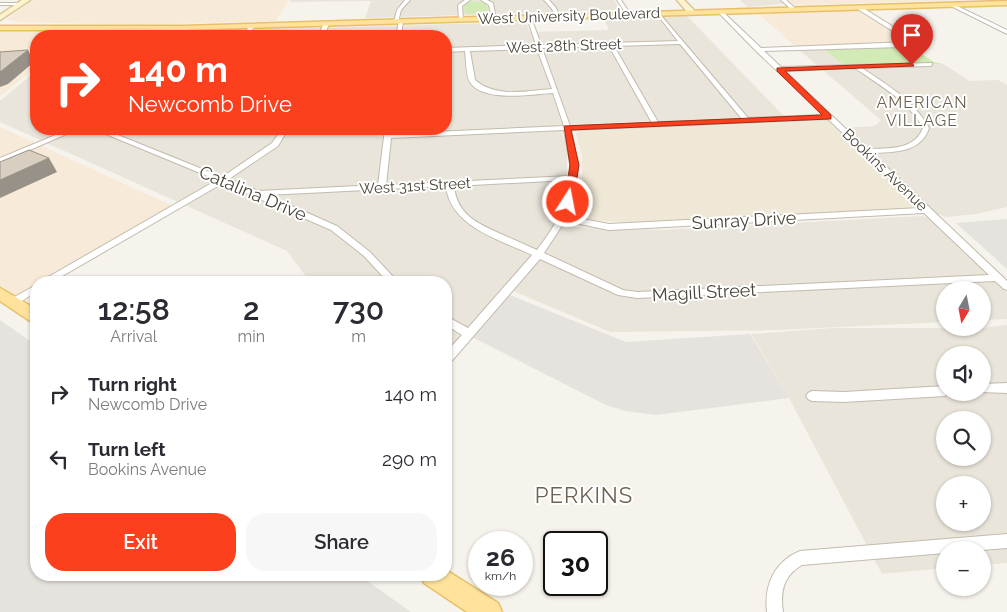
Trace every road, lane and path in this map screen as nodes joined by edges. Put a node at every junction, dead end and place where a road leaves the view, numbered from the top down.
1 (408, 0) edge
2 (468, 0) edge
3 (484, 0) edge
4 (546, 0) edge
5 (619, 0) edge
6 (680, 0) edge
7 (783, 0) edge
8 (24, 2) edge
9 (1007, 3) edge
10 (0, 4) edge
11 (953, 4) junction
12 (858, 7) junction
13 (794, 9) junction
14 (692, 12) junction
15 (720, 12) junction
16 (658, 13) junction
17 (629, 14) junction
18 (558, 16) junction
19 (1, 17) edge
20 (529, 17) junction
21 (494, 18) junction
22 (461, 20) junction
23 (398, 21) junction
24 (326, 24) junction
25 (252, 26) junction
26 (0, 28) edge
27 (62, 28) junction
28 (184, 28) joint
29 (117, 29) joint
30 (249, 30) edge
31 (324, 30) edge
32 (398, 30) edge
33 (1007, 32) edge
34 (682, 42) junction
35 (610, 44) junction
36 (538, 47) junction
37 (467, 49) junction
38 (452, 50) edge
39 (758, 50) junction
40 (930, 64) dead end
41 (857, 67) junction
42 (779, 69) junction
43 (554, 91) junction
44 (829, 117) junction
45 (747, 121) junction
46 (656, 124) junction
47 (566, 128) junction
48 (452, 131) edge
49 (61, 135) edge
50 (113, 135) edge
51 (282, 135) edge
52 (387, 135) edge
53 (864, 151) junction
54 (0, 161) edge
55 (573, 178) junction
56 (222, 179) junction
57 (450, 184) junction
58 (382, 187) junction
59 (256, 193) junction
60 (927, 210) junction
61 (562, 218) junction
62 (538, 255) junction
63 (56, 276) edge
64 (387, 276) edge
65 (998, 278) junction
66 (1007, 287) edge
67 (30, 290) edge
68 (6, 297) edge
69 (30, 313) edge
70 (452, 324) edge
71 (469, 334) junction
72 (452, 353) edge
73 (1007, 388) edge
74 (991, 389) edge
75 (936, 392) edge
76 (812, 396) dead end
77 (1007, 541) edge
78 (441, 581) edge
79 (489, 612) edge
80 (774, 612) edge

1 - 23 street
2 - 22 street
3 - 21 street
4 - 18 street
5 - 17 street
6 - 14 main road
7 - 13 street
8 - 10 street
8 - 19 main road
9 - 11 main road, West University Boulevard
11 - 12 main road, West University Boulevard
11 - 33 street
12 - 13 main road, West University Boulevard
12 - 39 street
13 - 15 main road, West University Boulevard
14 - 15 main road, West University Boulevard
14 - 16 main road, West University Boulevard
15 - 39 street, Bookins Avenue
16 - 17 main road, West University Boulevard
16 - 34 street
17 - 18 main road, West University Boulevard
18 - 20 main road, West University Boulevard
19 - 27 main road
20 - 21 main road, West University Boulevard
20 - 36 street
21 - 22 main road, West University Boulevard
22 - 23 main road, West University Boulevard
23 - 24 main road, West University Boulevard
23 - 32 street
24 - 25 main road, West University Boulevard
24 - 31 street
25 - 28 main road, West University Boulevard
25 - 30 street
26 - 27 main road, West University Boulevard
27 - 29 main road, West University Boulevard
28 - 29 main road, West University Boulevard
34 - 35 street, West 28th Street
34 - 45 street
35 - 36 street, West 28th Street
35 - 46 street
36 - 37 street, West 28th Street
36 - 43 street
37 - 38 street, West 28th Street
37 - 43 street
39 - 42 street, Bookins Avenue
40 - 41 street
41 - 42 street
41 - 53 street
42 - 44 street, Bookins Avenue
43 - 47 street
44 - 45 street
44 - 53 street, Bookins Avenue
45 - 46 street
46 - 47 street
47 - 48 street
47 - 55 street
49 - 54 street
50 - 56 street, Catalina Drive
51 - 56 street
52 - 58 street
53 - 60 street, Bookins Avenue
55 - 57 street, West 31st Street
55 - 61 street
56 - 59 street, Catalina Drive
56 - 63 street
57 - 58 street, West 31st Street
57 - 62 street, Magill Street
58 - 59 street, West 31st Street
59 - 64 street, Catalina Drive
60 - 61 street, Sunray Drive
60 - 65 street, Bookins Avenue
61 - 62 street
62 - 65 street, Magill Street
62 - 71 street
65 - 66 street, Bookins Avenue
67 - 68 street
68 - 69 main road
70 - 71 street
71 - 72 street
73 - 74 street
75 - 76 street
77 - 80 street
78 - 79 main road

